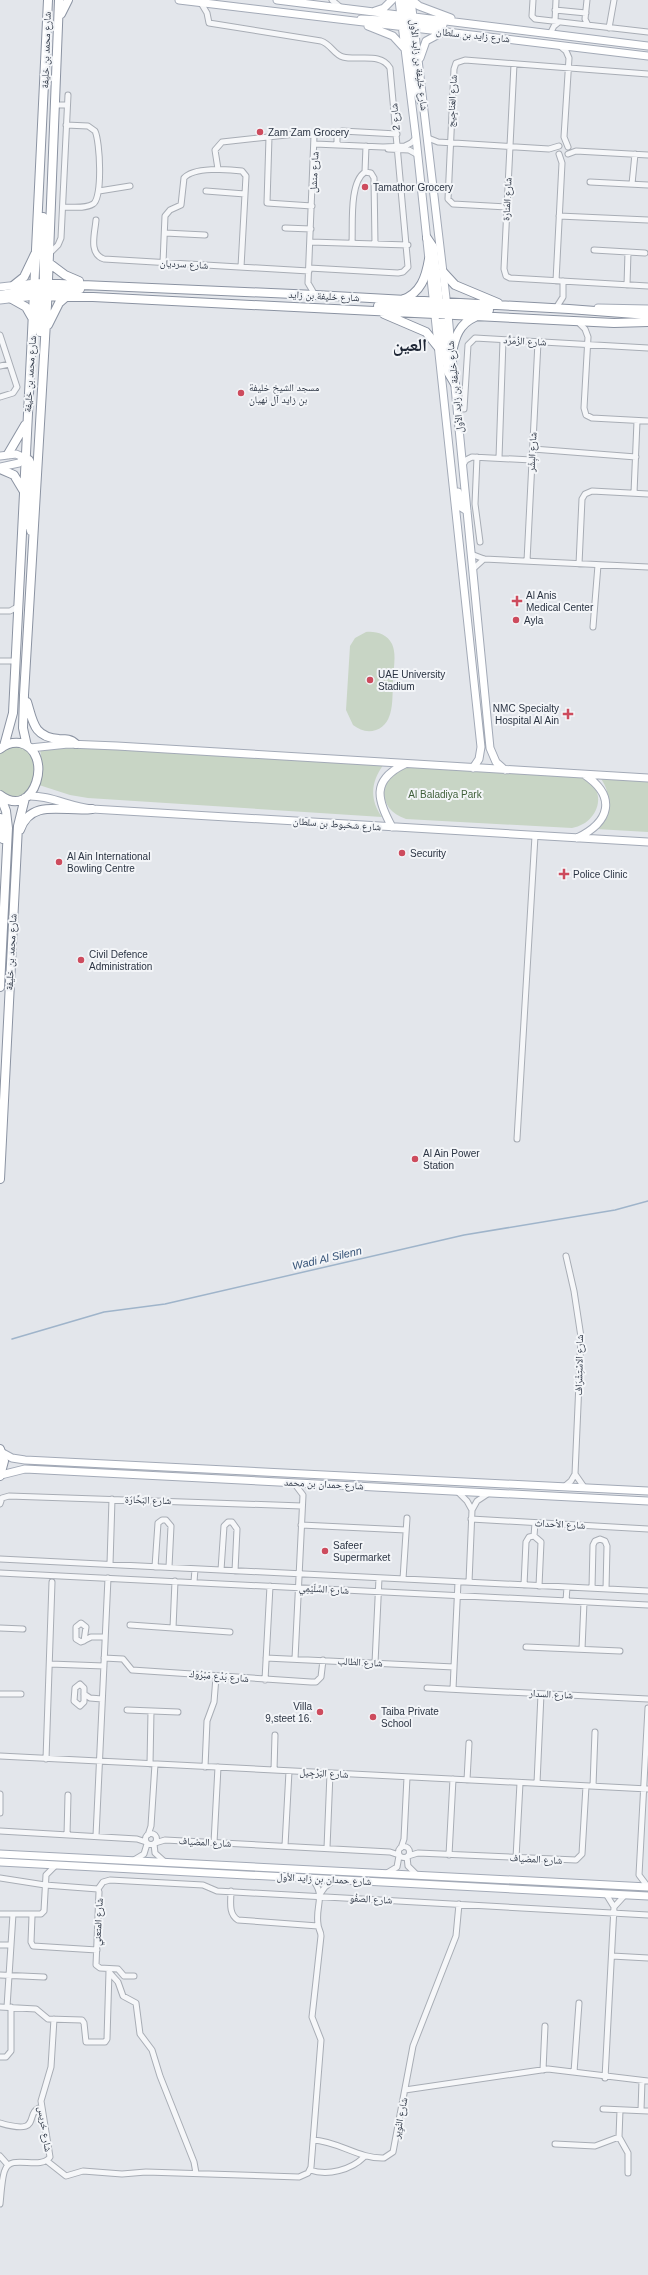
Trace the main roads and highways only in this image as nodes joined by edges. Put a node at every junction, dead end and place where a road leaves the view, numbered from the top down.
1 (43, 0) edge
2 (48, 0) edge
3 (55, 0) edge
4 (59, 0) edge
5 (68, 0) edge
6 (179, 0) edge
7 (277, 0) edge
8 (392, 0) edge
9 (399, 0) edge
10 (405, 0) edge
11 (412, 0) edge
12 (290, 1) edge
13 (325, 3) edge
14 (48, 10) junction
15 (371, 12) junction
16 (60, 20) junction
17 (349, 21) junction
18 (358, 22) junction
19 (408, 22) junction
20 (463, 22) junction
21 (443, 32) junction
22 (59, 44) junction
23 (648, 46) edge
24 (406, 50) junction
25 (648, 56) edge
26 (419, 64) junction
27 (424, 104) junction
28 (39, 209) junction
29 (427, 238) junction
30 (38, 247) junction
31 (429, 258) junction
32 (50, 264) junction
33 (443, 272) junction
34 (14, 285) junction
35 (94, 285) junction
36 (115, 286) junction
37 (0, 287) edge
38 (42, 290) junction
39 (0, 295) edge
40 (66, 296) junction
41 (10, 298) junction
42 (0, 300) edge
43 (399, 300) junction
44 (200, 302) junction
45 (507, 306) junction
46 (517, 306) junction
47 (440, 308) junction
48 (569, 309) junction
49 (648, 309) edge
50 (191, 310) dead end
51 (362, 310) junction
52 (378, 311) junction
53 (648, 315) edge
54 (476, 316) junction
55 (34, 321) junction
56 (648, 322) edge
57 (614, 323) junction
58 (648, 326) edge
59 (46, 332) junction
60 (438, 347) junction
61 (452, 353) junction
62 (44, 366) junction
63 (30, 384) junction
64 (455, 384) junction
65 (27, 418) junction
66 (39, 444) junction
67 (4, 455) edge
68 (25, 458) junction
69 (450, 463) junction
70 (0, 468) edge
71 (24, 490) junction
72 (467, 513) junction
73 (458, 532) junction
74 (34, 535) junction
75 (459, 543) junction
76 (478, 620) junction
77 (475, 692) junction
78 (24, 695) junction
79 (488, 722) junction
80 (76, 744) junction
81 (2, 747) edge
82 (28, 747) junction
83 (407, 764) junction
84 (473, 768) junction
85 (505, 770) junction
86 (584, 774) junction
87 (648, 778) edge
88 (0, 795) edge
89 (27, 797) junction
90 (92, 809) junction
91 (0, 818) edge
92 (392, 827) junction
93 (577, 838) junction
94 (17, 840) junction
95 (648, 842) edge
96 (6, 854) junction
97 (0, 987) edge
98 (0, 1179) edge
99 (1, 1450) edge
100 (0, 1476) edge
101 (648, 1491) edge
102 (648, 1501) edge
103 (0, 1854) edge
104 (0, 1862) edge
105 (648, 1887) edge
106 (648, 1896) edge

1 - 14 highway
2 - 14 highway, شارع محمد بن خليفة
3 - 22 highway
4 - 16 highway, شارع محمد بن خليفة
5 - 16 highway
6 - 17 main road, شارع زايد بن سلطان
7 - 12 main road, شارع زايد بن سلطان
8 - 15 main road
9 - 19 main road, شارع خليفة بن زايد الأول
10 - 19 main road
11 - 19 main road, شارع خليفة بن زايد الأول
11 - 20 main road
12 - 13 main road, شارع زايد بن سلطان
13 - 15 main road, شارع زايد بن سلطان
14 - 28 highway, شارع محمد بن خليفة
15 - 19 main road, شارع زايد بن سلطان
16 - 22 highway, شارع محمد بن خليفة
17 - 18 main road, شارع زايد بن سلطان
17 - 19 main road
18 - 19 main road, شارع زايد بن سلطان
18 - 24 main road
19 - 20 main road
19 - 21 main road, شارع زايد بن سلطان
19 - 24 main road, شارع خليفة بن زايد الأول
19 - 26 main road, شارع خليفة بن زايد الأول
19 - 27 main road
20 - 23 main road, شارع زايد بن سلطان
21 - 25 main road, شارع زايد بن سلطان
21 - 26 main road
22 - 32 highway, شارع محمد بن خليفة
24 - 29 main road, شارع خليفة بن زايد الأول
26 - 27 main road, شارع خليفة بن زايد الأول
27 - 33 main road, شارع خليفة بن زايد الأول
28 - 30 highway, شارع محمد بن خليفة
28 - 38 highway
29 - 31 main road, شارع خليفة بن زايد الأول
29 - 47 highway
30 - 34 highway
30 - 38 highway, شارع محمد بن خليفة
31 - 43 highway
31 - 47 main road, شارع خليفة بن زايد الأول
32 - 35 highway
32 - 38 highway, شارع محمد بن خليفة
33 - 45 highway
33 - 47 main road, شارع خليفة بن زايد الأول
34 - 37 main road, شارع خليفة بن زايد
34 - 38 main road, شارع خليفة بن زايد
35 - 36 highway, شارع خليفة بن زايد
35 - 38 highway, شارع خليفة بن زايد
36 - 38 highway
36 - 43 highway, شارع خليفة بن زايد
38 - 39 highway
38 - 40 highway, شارع خليفة بن زايد
38 - 41 main road, شارع خليفة بن زايد
38 - 55 highway, شارع محمد بن خليفة
38 - 59 highway, شارع محمد بن خليفة
38 - 62 highway
40 - 44 highway, شارع خليفة بن زايد
40 - 59 highway
41 - 42 main road, شارع خليفة بن زايد
41 - 55 highway
43 - 47 highway, شارع خليفة بن زايد
44 - 50 highway
44 - 51 highway, شارع خليفة بن زايد
45 - 46 highway, شارع خليفة بن زايد
45 - 47 highway, شارع خليفة بن زايد
46 - 47 highway
46 - 48 highway, شارع خليفة بن زايد
47 - 51 highway
47 - 52 highway, شارع خليفة بن زايد
47 - 54 highway, شارع خليفة بن زايد
47 - 60 main road, شارع خليفة بن زايد الأول
47 - 61 main road, شارع خليفة بن زايد الأول
47 - 64 highway
48 - 49 main road
48 - 53 highway, شارع خليفة بن زايد
51 - 52 highway, شارع خليفة بن زايد
52 - 60 highway
54 - 57 highway, شارع خليفة بن زايد
54 - 61 highway
55 - 63 highway, شارع محمد بن خليفة
56 - 57 highway, شارع خليفة بن زايد
57 - 58 main road
59 - 62 highway, شارع محمد بن خليفة
60 - 69 main road, شارع خليفة بن زايد الأول
61 - 64 main road, شارع خليفة بن زايد الأول
62 - 66 highway, شارع محمد بن خليفة
63 - 65 highway, شارع محمد بن خليفة
63 - 66 highway
64 - 72 main road, شارع خليفة بن زايد الأول
65 - 67 highway
65 - 68 highway, شارع محمد بن خليفة
66 - 68 highway
66 - 74 highway, شارع محمد بن خليفة
67 - 68 main road
68 - 70 main road
68 - 71 highway, شارع محمد بن خليفة
68 - 74 highway
69 - 72 main road
69 - 73 main road, شارع خليفة بن زايد الأول
70 - 71 highway
71 - 81 highway, شارع محمد بن خليفة
72 - 73 main road
72 - 76 main road, شارع خليفة بن زايد الأول
73 - 75 main road, شارع خليفة بن زايد الأول
74 - 78 highway, شارع محمد بن خليفة
75 - 76 main road
75 - 77 main road, شارع خليفة بن زايد الأول
76 - 79 main road, شارع خليفة بن زايد الأول
77 - 79 main road
77 - 84 main road, شارع خليفة بن زايد الأول
78 - 80 highway
78 - 82 highway, شارع محمد بن خليفة
79 - 85 main road, شارع خليفة بن زايد الأول
80 - 82 main road
80 - 83 main road
81 - 82 highway
82 - 89 highway, شارع محمد بن خليفة
83 - 84 main road
83 - 92 main road
84 - 85 main road
85 - 86 main road
86 - 87 main road
86 - 93 main road
88 - 89 highway
88 - 96 highway, شارع محمد بن خليفة
89 - 90 main road, شارع شخبوط بن سلطان
89 - 94 highway, شارع محمد بن خليفة
90 - 92 main road, شارع شخبوط بن سلطان
90 - 94 highway
91 - 96 highway
92 - 93 main road, شارع شخبوط بن سلطان
93 - 95 main road, شارع شخبوط بن سلطان
94 - 98 highway, شارع محمد بن خليفة
96 - 97 highway, شارع محمد بن خليفة
99 - 100 highway
99 - 101 main road, شارع حمدان بن محمد
100 - 102 main road, شارع حمدان بن محمد
103 - 105 main road, شارع حمدان بن زايد الأول
104 - 106 main road, شارع حمدان بن زايد الأول

